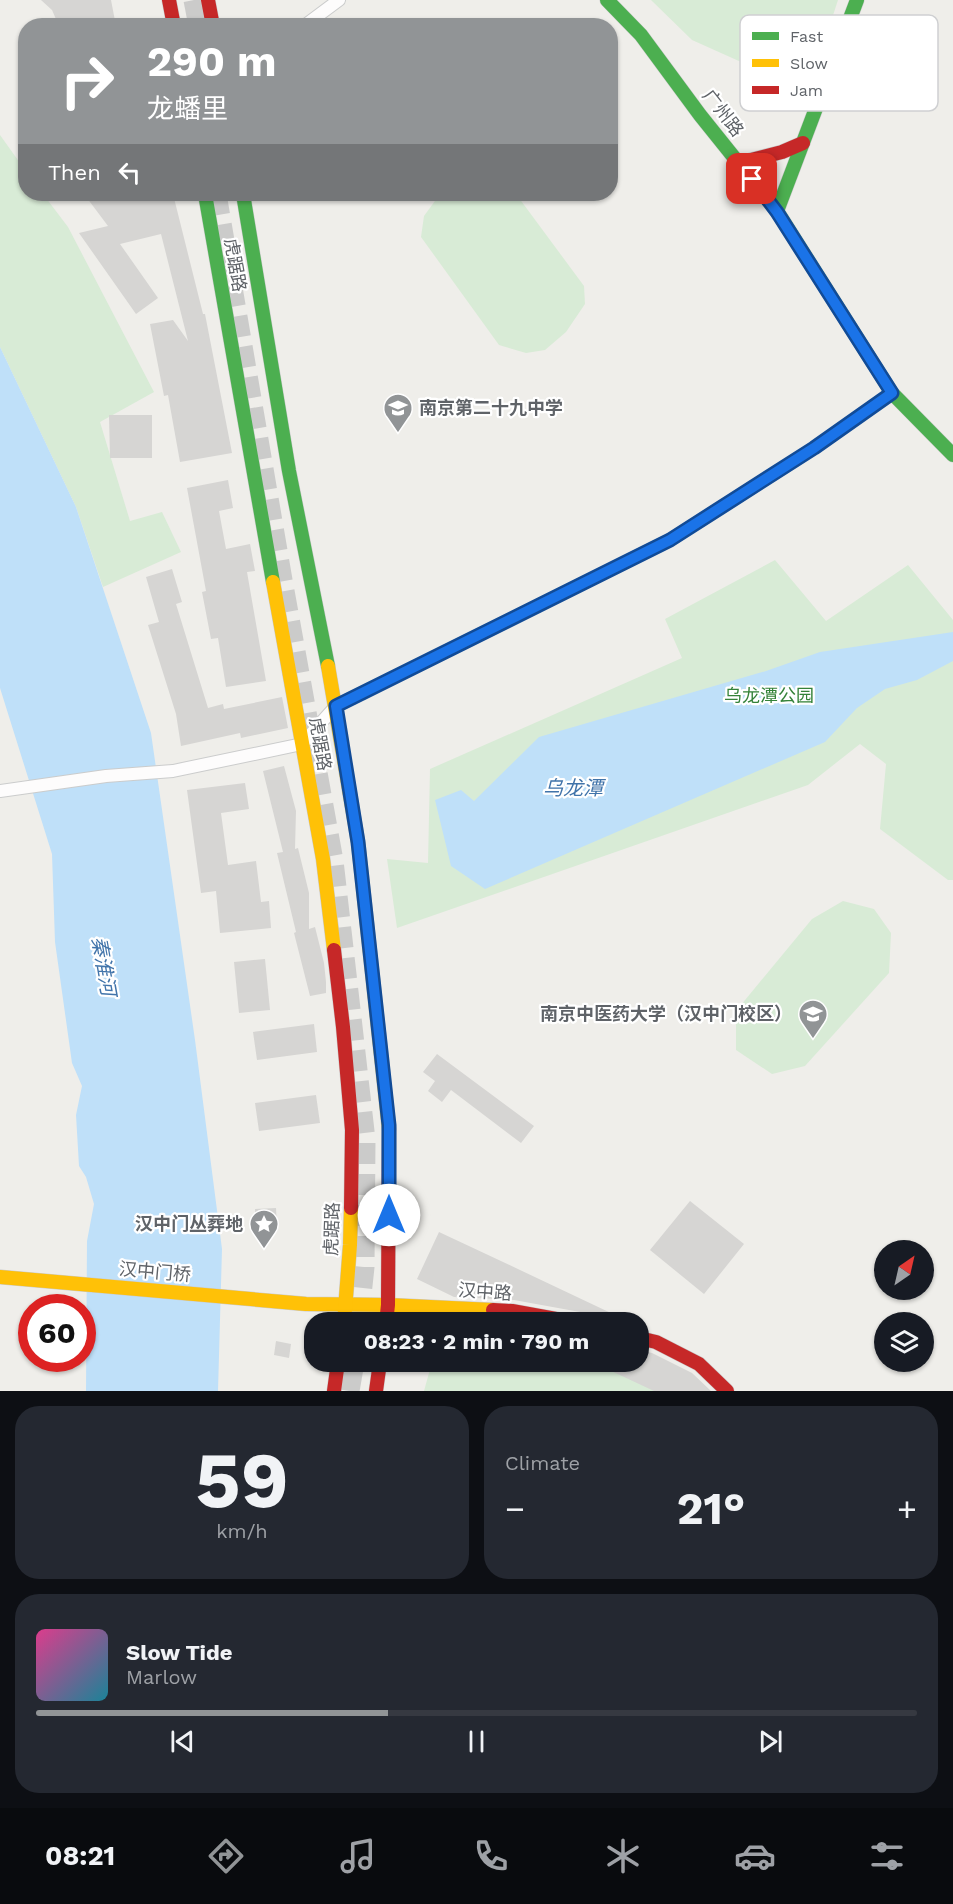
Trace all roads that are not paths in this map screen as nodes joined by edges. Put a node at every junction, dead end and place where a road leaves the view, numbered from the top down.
1 (169, 0) edge
2 (208, 0) edge
3 (339, 0) edge
4 (607, 0) edge
5 (857, 0) edge
6 (851, 15) edge
7 (172, 18) edge
8 (211, 18) edge
9 (315, 18) edge
10 (815, 111) edge
11 (803, 143) junction
12 (739, 163) junction
13 (206, 201) edge
14 (244, 201) edge
15 (777, 212) junction
16 (892, 393) junction
17 (953, 455) edge
18 (336, 706) junction
19 (302, 744) junction
20 (0, 791) edge
21 (0, 1276) edge
22 (347, 1305) junction
23 (388, 1305) junction
24 (346, 1312) edge
25 (387, 1312) edge
26 (518, 1312) edge
27 (649, 1340) edge
28 (337, 1372) edge
29 (379, 1372) edge
30 (334, 1391) edge
31 (376, 1391) edge
32 (727, 1391) edge

1 - 7 main road
2 - 8 main road
3 - 9 street
4 - 12 main road, 广州路
5 - 6 main road
10 - 11 main road
11 - 12 main road
11 - 15 main road
12 - 15 main road, 广州路
13 - 19 main road, 虎踞路
14 - 18 main road, 虎踞路
15 - 16 main road, 广州路
16 - 17 main road, 广州路
16 - 18 street
18 - 19 street
18 - 23 main road, 虎踞路
19 - 20 street
19 - 22 main road, 虎踞路
21 - 22 main road, 汉中门桥
22 - 23 main road, 汉中路
22 - 24 main road, 虎踞路
23 - 25 main road, 虎踞路
23 - 26 main road, 汉中路
27 - 32 main road
28 - 30 main road
29 - 31 main road

